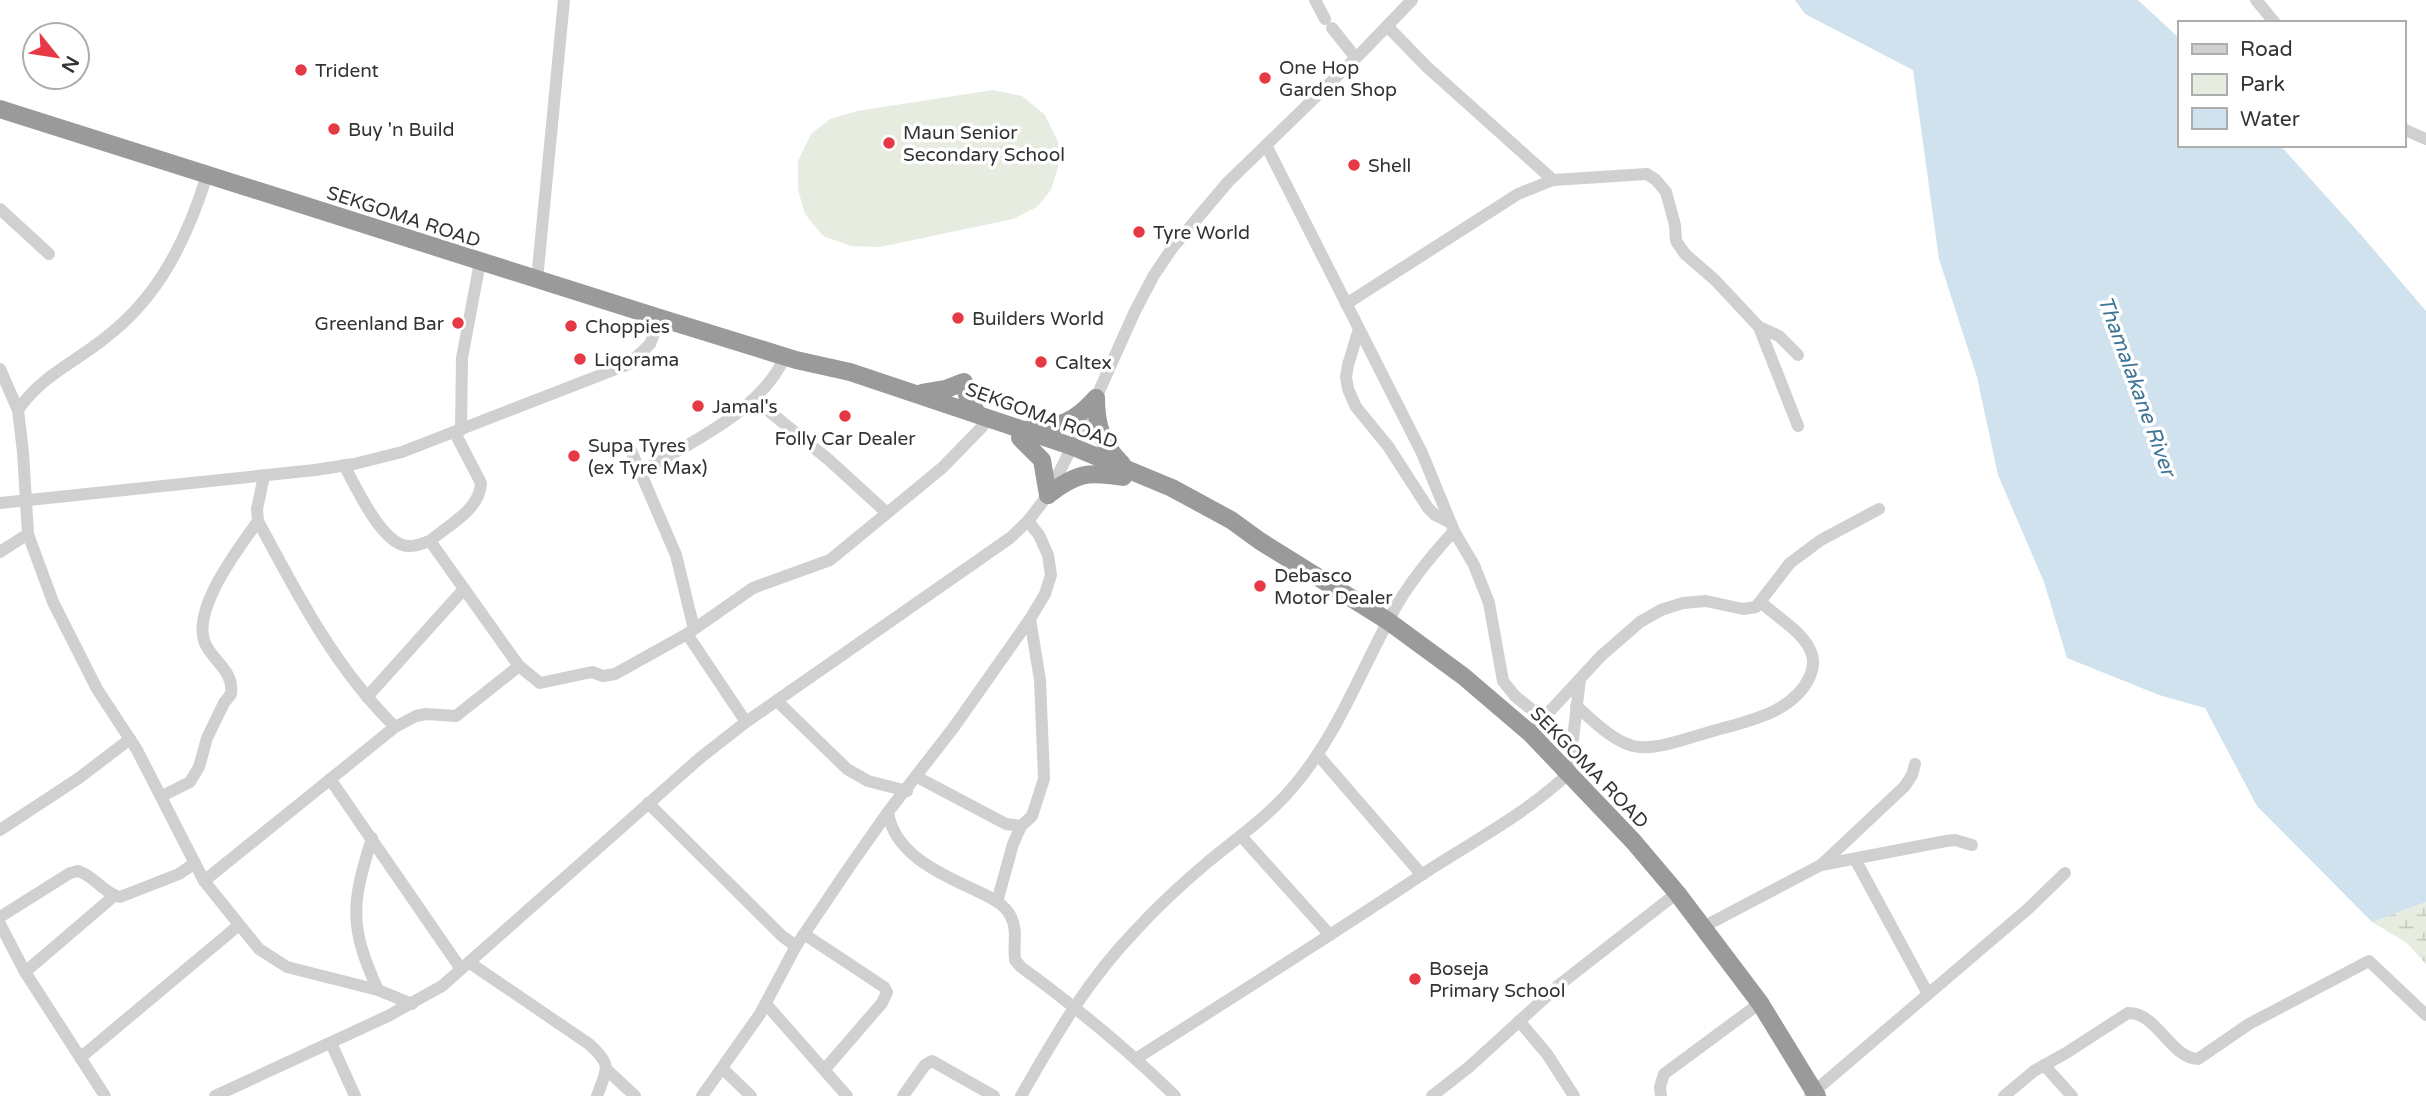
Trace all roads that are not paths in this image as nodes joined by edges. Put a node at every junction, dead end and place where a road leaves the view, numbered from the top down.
1 (564, 0) edge
2 (1315, 0) edge
3 (1412, 0) edge
4 (2256, 0) edge
5 (2273, 21) edge
6 (1387, 26) junction
7 (1356, 58) junction
8 (0, 109) edge
9 (2405, 130) edge
10 (2426, 139) edge
11 (1266, 145) junction
12 (206, 175) junction
13 (1553, 180) junction
14 (0, 209) edge
15 (49, 254) dead end
16 (480, 262) junction
17 (537, 280) junction
18 (1346, 304) junction
19 (660, 318) junction
20 (1759, 327) junction
21 (1359, 328) junction
22 (1798, 355) dead end
23 (790, 358) junction
24 (0, 369) edge
25 (916, 393) junction
26 (1096, 398) junction
27 (754, 399) junction
28 (18, 410) junction
29 (980, 420) junction
30 (1798, 426) dead end
31 (458, 432) junction
32 (1022, 434) junction
33 (629, 446) dead end
34 (1069, 451) junction
35 (344, 465) junction
36 (641, 472) junction
37 (1125, 473) junction
38 (264, 476) junction
39 (1048, 495) junction
40 (26, 500) junction
41 (0, 503) edge
42 (1879, 509) dead end
43 (887, 513) junction
44 (258, 521) junction
45 (1028, 522) junction
46 (1452, 527) junction
47 (28, 534) junction
48 (430, 541) junction
49 (0, 552) edge
50 (464, 589) junction
51 (1761, 602) junction
52 (1030, 619) junction
53 (1388, 621) junction
54 (690, 631) junction
55 (519, 666) junction
56 (1580, 679) junction
57 (367, 697) junction
58 (777, 701) junction
59 (1576, 706) junction
60 (1542, 718) junction
61 (746, 722) junction
62 (395, 727) junction
63 (1531, 734) junction
64 (130, 739) junction
65 (1318, 755) junction
66 (1915, 764) dead end
67 (1569, 773) junction
68 (917, 777) junction
69 (330, 779) junction
70 (907, 791) junction
71 (162, 796) junction
72 (648, 803) junction
73 (888, 812) junction
74 (1021, 826) junction
75 (0, 831) edge
76 (1241, 836) junction
77 (372, 838) junction
78 (1972, 845) dead end
79 (1855, 859) junction
80 (195, 863) junction
81 (1821, 865) junction
82 (2065, 873) dead end
83 (1422, 875) junction
84 (204, 881) junction
85 (1677, 893) junction
86 (114, 896) junction
87 (997, 902) junction
88 (0, 917) edge
89 (0, 923) edge
90 (239, 925) junction
91 (1703, 927) junction
92 (804, 934) junction
93 (1330, 936) junction
94 (796, 946) junction
95 (466, 966) junction
96 (25, 972) junction
97 (378, 990) junction
98 (1928, 994) junction
99 (1760, 1003) junction
100 (412, 1004) junction
101 (766, 1004) junction
102 (1074, 1005) junction
103 (2426, 1015) edge
104 (1519, 1021) junction
105 (331, 1043) junction
106 (80, 1058) junction
107 (1137, 1058) junction
108 (2043, 1065) junction
109 (723, 1069) junction
110 (825, 1069) junction
111 (607, 1070) junction
112 (1171, 1094) edge
113 (1814, 1095) edge
114 (105, 1096) edge
115 (215, 1096) edge
116 (355, 1096) edge
117 (597, 1096) edge
118 (635, 1096) edge
119 (702, 1096) edge
120 (751, 1096) edge
121 (847, 1096) edge
122 (903, 1096) edge
123 (994, 1096) edge
124 (1020, 1096) edge
125 (1432, 1096) edge
126 (1574, 1096) edge
127 (1661, 1096) edge
128 (2004, 1096) edge
129 (2072, 1096) edge

1 - 17 street
2 - 7 street
3 - 6 street
4 - 5 street
6 - 7 street
6 - 13 street
7 - 11 street
8 - 12 highway, SEKGOMA ROAD
9 - 10 street
11 - 18 street
11 - 26 street
12 - 16 highway, SEKGOMA ROAD
12 - 28 street
13 - 18 street
13 - 20 street
14 - 15 street
16 - 17 highway, SEKGOMA ROAD
16 - 31 street
17 - 19 highway, SEKGOMA ROAD
18 - 21 street
19 - 23 highway, SEKGOMA ROAD
19 - 31 street
20 - 22 street
20 - 30 street
21 - 46 street
21 - 46 street
23 - 25 highway, SEKGOMA ROAD
23 - 27 street
23 - 29 highway, SEKGOMA ROAD
24 - 28 street
25 - 29 highway, SEKGOMA ROAD
25 - 29 highway
26 - 32 highway
26 - 34 street
26 - 37 highway
27 - 36 street
27 - 43 street
28 - 40 street
29 - 32 highway, SEKGOMA ROAD
29 - 43 street
31 - 35 street
31 - 48 street
32 - 34 highway, SEKGOMA ROAD
32 - 39 highway
33 - 36 street
34 - 37 highway, SEKGOMA ROAD
34 - 39 street
35 - 38 street
35 - 48 street
36 - 54 street
37 - 39 highway
37 - 53 highway, SEKGOMA ROAD
38 - 40 street
38 - 44 street
39 - 45 street
40 - 41 street
40 - 47 street
42 - 51 street
43 - 54 street
44 - 57 street
44 - 71 street
45 - 52 street
45 - 58 street
46 - 53 street
46 - 60 street
47 - 49 street
47 - 64 street
48 - 50 street
50 - 55 street
50 - 57 street
51 - 56 street
51 - 59 street
52 - 68 street
52 - 74 street
53 - 63 highway, SEKGOMA ROAD
53 - 65 street
54 - 55 street
54 - 61 street
55 - 62 street
56 - 59 street
56 - 60 street
57 - 62 street
58 - 61 street
58 - 70 street
59 - 67 street
60 - 63 street
61 - 72 street
62 - 69 street
63 - 67 highway, SEKGOMA ROAD
64 - 71 street
64 - 75 street
65 - 76 street
65 - 83 street
66 - 81 street
67 - 83 street
67 - 85 highway, SEKGOMA ROAD
68 - 70 street
68 - 74 street
69 - 77 street
69 - 84 street
70 - 73 street
71 - 80 street
72 - 94 street
72 - 95 street
73 - 87 street
73 - 92 street
74 - 87 street
76 - 93 street
76 - 102 street
77 - 95 street
77 - 97 street
78 - 79 street
79 - 81 street
79 - 98 street
80 - 84 street
80 - 86 street
81 - 91 street
82 - 98 street
83 - 93 street
84 - 90 street
85 - 91 highway, SEKGOMA ROAD
85 - 104 street
86 - 88 street
86 - 96 street
87 - 102 street
89 - 96 street
90 - 97 street
90 - 106 street
91 - 99 highway, SEKGOMA ROAD
92 - 94 street
92 - 110 street
93 - 107 street
94 - 101 street
95 - 100 street
95 - 111 street
96 - 106 street
97 - 100 street
98 - 113 street
99 - 113 highway, SEKGOMA ROAD
99 - 127 street
100 - 105 street
101 - 109 street
101 - 110 street
102 - 107 street
102 - 124 street
103 - 108 street
104 - 125 street
104 - 126 street
105 - 115 street
105 - 116 street
106 - 114 street
107 - 112 street
108 - 128 street
108 - 129 street
109 - 119 street
109 - 120 street
110 - 121 street
111 - 117 street
111 - 118 street
122 - 123 street

